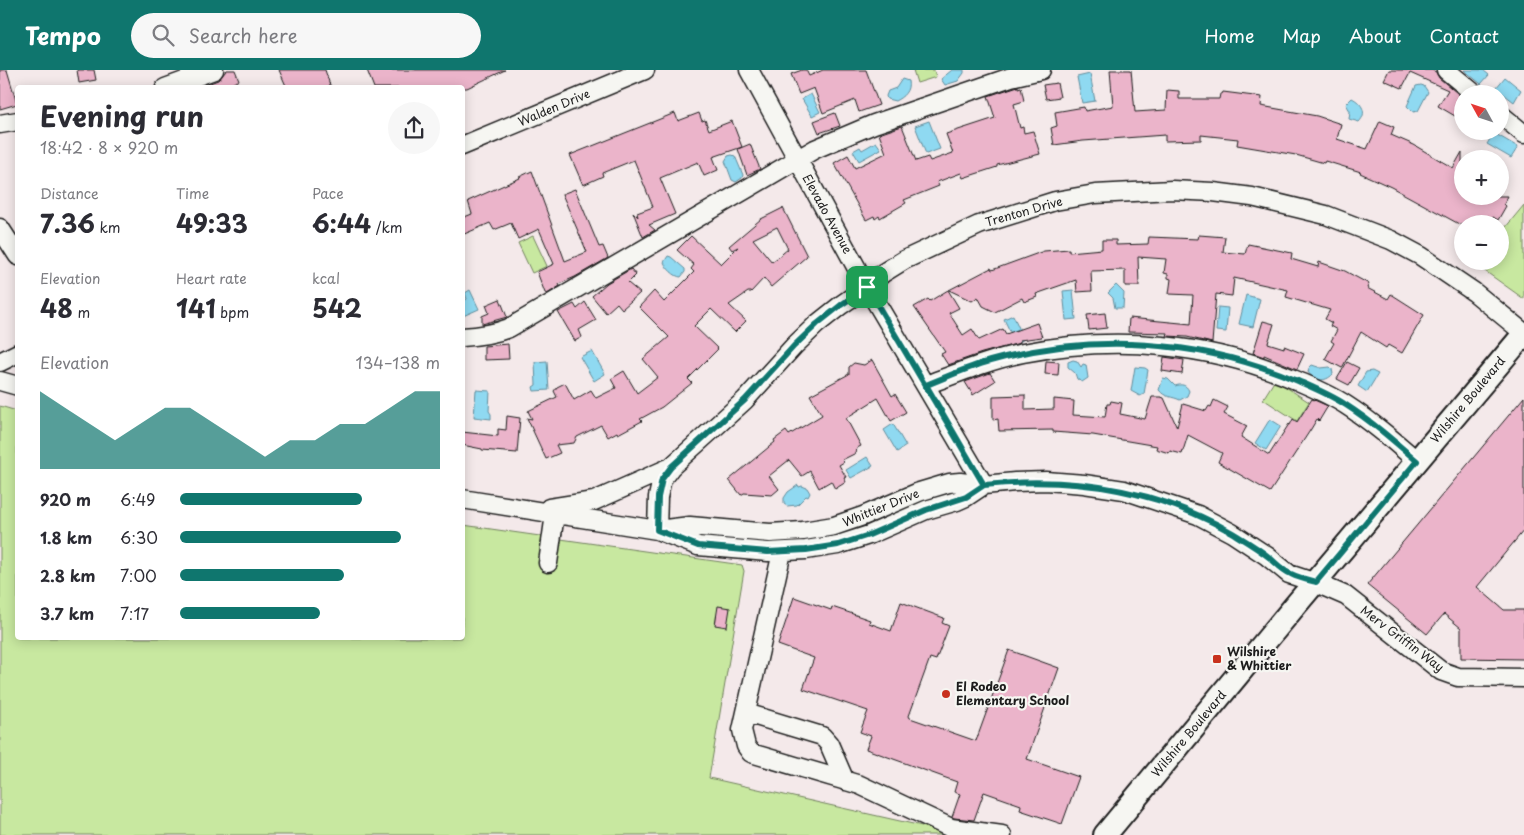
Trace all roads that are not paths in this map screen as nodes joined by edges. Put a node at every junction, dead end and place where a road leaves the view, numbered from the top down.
1 (214, 70) edge
2 (645, 70) edge
3 (749, 70) edge
4 (1041, 70) edge
5 (1446, 70) edge
6 (172, 85) edge
7 (1464, 85) edge
8 (15, 122) edge
9 (1509, 122) edge
10 (0, 124) edge
11 (1524, 134) edge
12 (465, 145) edge
13 (796, 159) junction
14 (0, 228) edge
15 (15, 251) edge
16 (867, 287) junction
17 (1524, 334) edge
18 (465, 337) edge
19 (15, 355) edge
20 (0, 362) edge
21 (0, 381) edge
22 (15, 385) edge
23 (926, 385) junction
24 (1417, 461) junction
25 (671, 467) junction
26 (984, 485) junction
27 (465, 499) edge
28 (532, 510) junction
29 (556, 514) junction
30 (657, 530) junction
31 (782, 552) junction
32 (548, 563) dead end
33 (1316, 582) junction
34 (1524, 678) edge
35 (746, 713) junction
36 (845, 781) junction
37 (1002, 835) edge
38 (1104, 835) edge

1 - 6 street
2 - 12 street, Walden Drive
3 - 13 street, Elevado Avenue
4 - 13 street
5 - 7 street
8 - 10 street
9 - 11 street
13 - 16 street, Elevado Avenue
13 - 18 street
14 - 15 street
16 - 17 street, Trenton Drive
16 - 23 street, Elevado Avenue
16 - 25 street, Trenton Drive
17 - 24 main road, Wilshire Boulevard
19 - 20 street
21 - 22 street
23 - 24 street
23 - 26 street, Elevado Avenue
24 - 33 main road, Wilshire Boulevard
25 - 28 street
25 - 30 street, Trenton Drive
26 - 30 street, Whittier Drive
26 - 31 street, Whittier Drive
26 - 33 street, Whittier Drive
27 - 28 street, Whittier Drive
28 - 29 street, Whittier Drive
29 - 30 street, Whittier Drive
29 - 32 street
30 - 31 street, Whittier Drive
31 - 35 street
33 - 34 street, Merv Griffin Way
33 - 38 main road, Wilshire Boulevard
35 - 36 street
35 - 36 street
36 - 37 street

